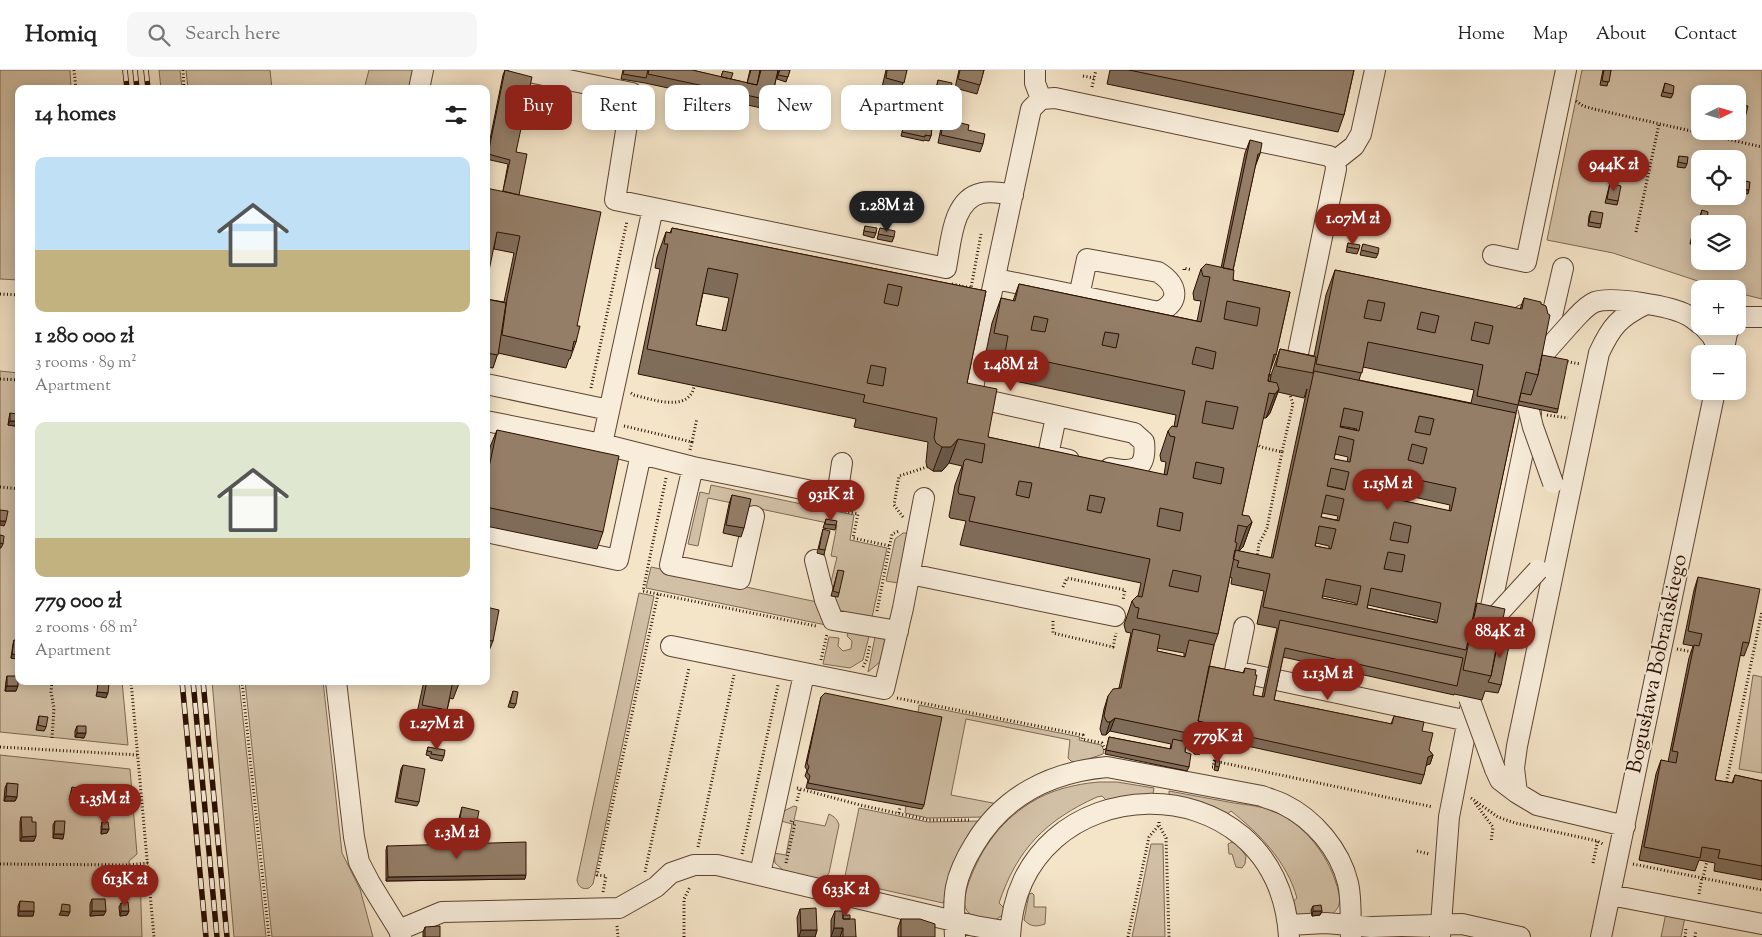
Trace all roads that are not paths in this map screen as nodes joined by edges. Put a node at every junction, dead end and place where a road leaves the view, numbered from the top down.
1 (423, 70) edge
2 (519, 70) edge
3 (1035, 70) edge
4 (1375, 70) edge
5 (1566, 70) edge
6 (420, 85) edge
7 (1041, 99) junction
8 (1336, 161) junction
9 (1013, 195) junction
10 (653, 208) junction
11 (1493, 255) dead end
12 (1563, 268) dead end
13 (996, 278) junction
14 (1080, 296) edge
15 (1646, 304) junction
16 (1506, 312) edge
17 (1691, 317) edge
18 (1746, 317) edge
19 (1762, 317) edge
20 (1551, 320) junction
21 (490, 385) edge
22 (1291, 386) edge
23 (1712, 400) edge
24 (608, 416) junction
25 (1056, 417) junction
26 (490, 422) edge
27 (602, 444) junction
28 (641, 454) junction
29 (842, 463) dead end
30 (683, 464) junction
31 (924, 498) dead end
32 (1573, 507) junction
33 (754, 516) dead end
34 (490, 533) edge
35 (1558, 550) junction
36 (815, 560) dead end
37 (910, 574) junction
38 (1115, 616) dead end
39 (1244, 627) dead end
40 (898, 632) junction
41 (670, 646) dead end
42 (812, 670) junction
43 (336, 685) edge
44 (1468, 721) junction
45 (1517, 793) junction
46 (1624, 826) junction
47 (760, 874) junction
48 (1610, 895) junction
49 (1762, 924) edge
50 (954, 928) edge
51 (1440, 930) edge
52 (1289, 931) edge
53 (1351, 931) edge
54 (400, 934) edge
55 (1010, 934) edge
56 (1520, 937) edge
57 (1601, 937) edge

1 - 6 street
2 - 10 street
3 - 7 street
4 - 8 street
5 - 11 street
7 - 8 street
7 - 9 street
8 - 22 street
9 - 10 street
9 - 13 street
10 - 24 street
12 - 20 street
13 - 14 street
13 - 25 street
15 - 17 street
15 - 20 street, bridge
15 - 32 street
16 - 20 street
18 - 19 street
21 - 24 street
23 - 46 street, Bogusława Bobrańskiego
24 - 27 street
25 - 25 street
26 - 27 street
27 - 28 street
28 - 30 street
28 - 34 street
29 - 30 street
30 - 33 street
31 - 37 street
32 - 35 street
32 - 35 street, bridge
35 - 45 street
36 - 40 street
37 - 38 street
37 - 40 street
39 - 44 street
40 - 42 street
41 - 42 street
42 - 47 street
43 - 54 street
44 - 45 street, bridge
44 - 51 street
45 - 46 street
46 - 48 street, Bogusława Bobrańskiego
47 - 50 street
47 - 54 street
48 - 49 street
48 - 57 street, Bogusława Bobrańskiego
50 - 53 street
50 - 55 street
51 - 53 street
51 - 56 street
52 - 53 street
52 - 55 street

